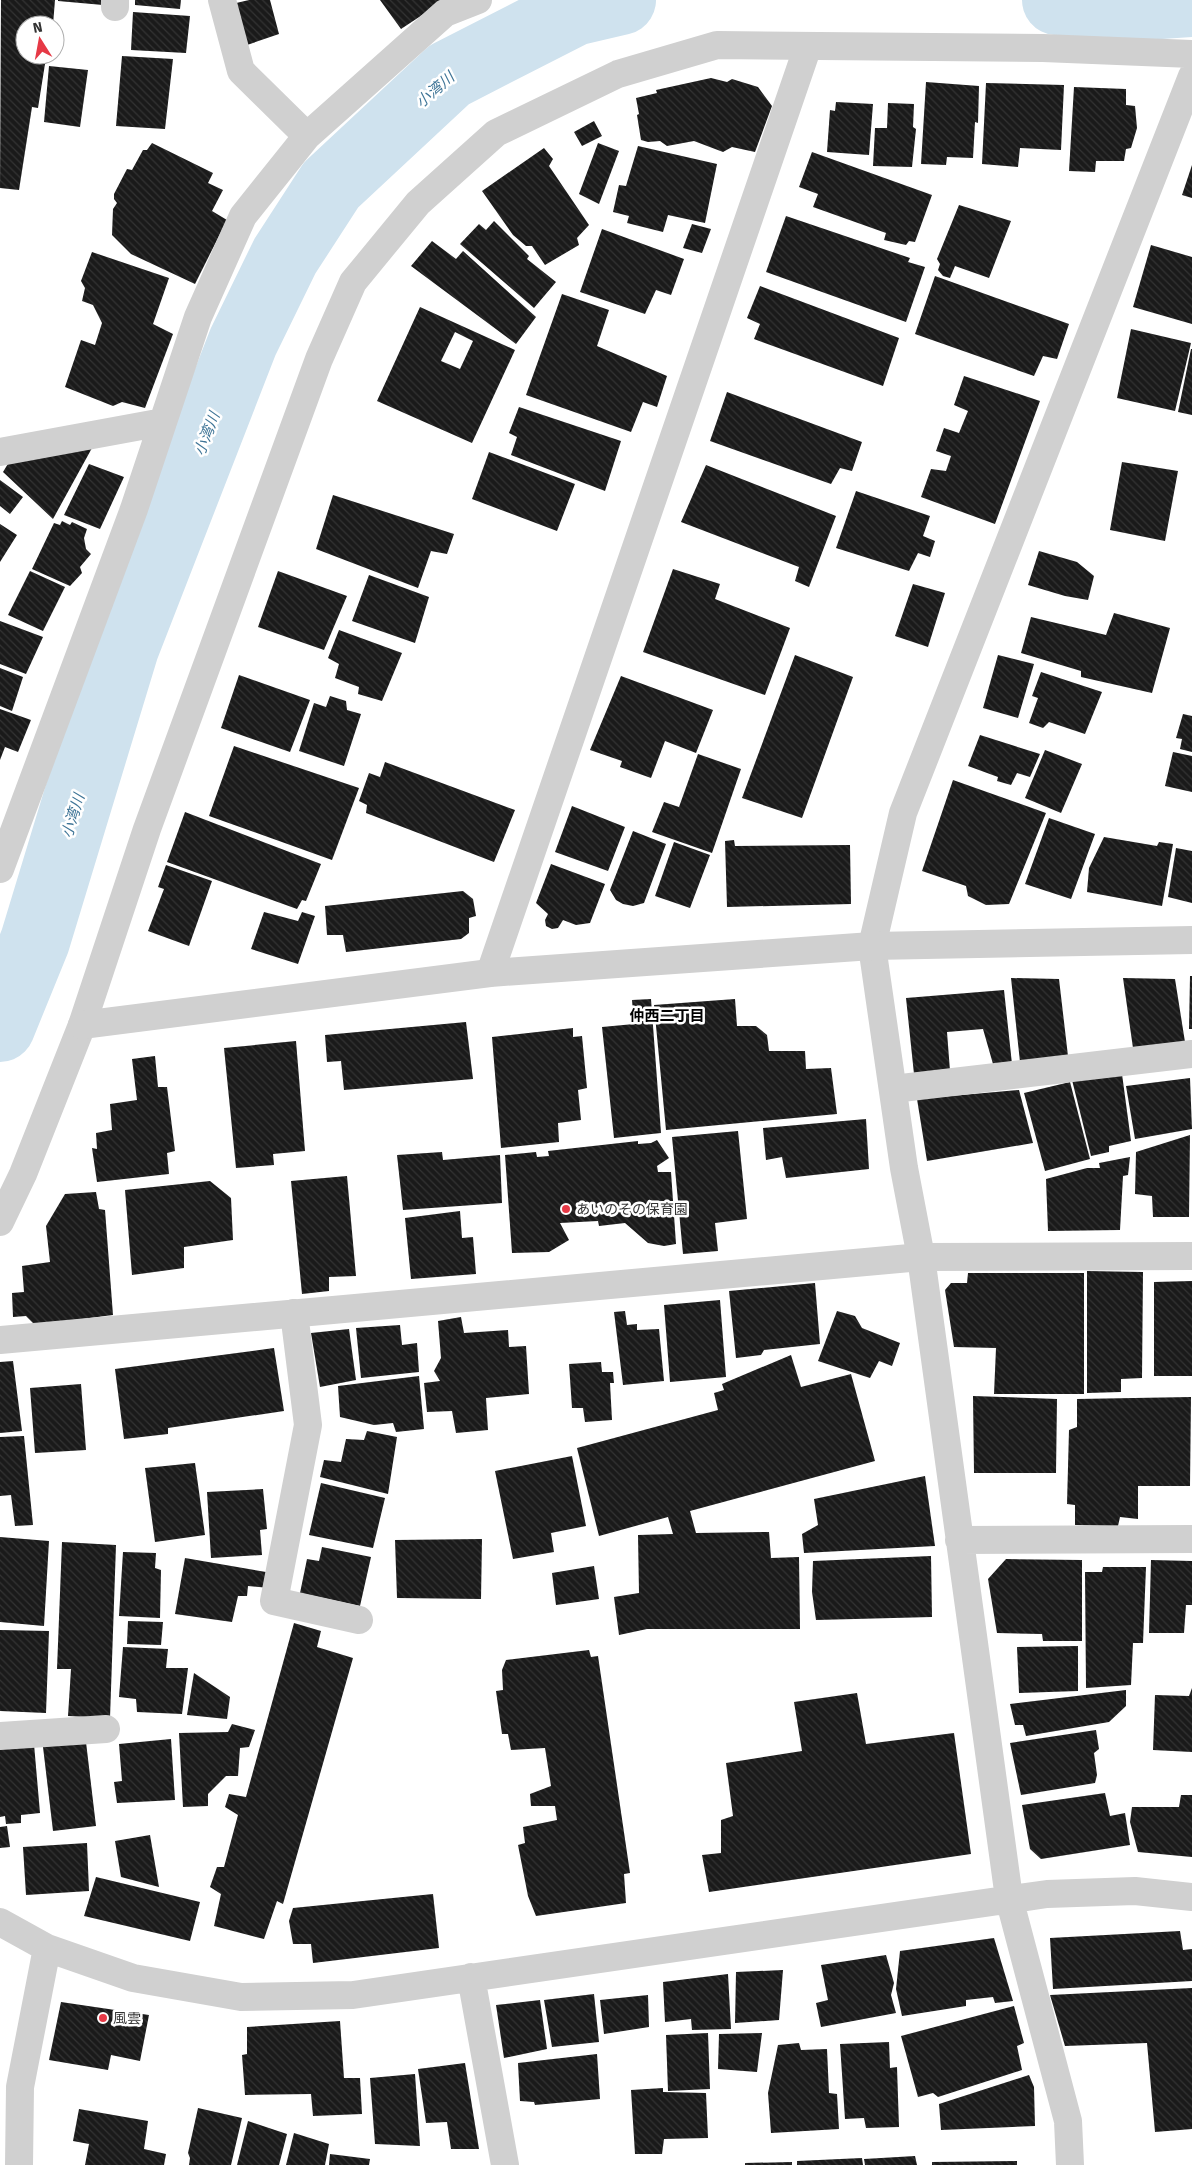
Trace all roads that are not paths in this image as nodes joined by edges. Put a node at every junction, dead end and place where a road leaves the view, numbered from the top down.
1 (222, 0) edge
2 (478, 0) edge
3 (808, 46) junction
4 (1192, 54) edge
5 (1192, 76) edge
6 (306, 136) junction
7 (163, 422) junction
8 (0, 452) edge
9 (0, 869) edge
10 (1192, 940) edge
11 (872, 946) junction
12 (490, 973) junction
13 (82, 1026) junction
14 (1192, 1054) edge
15 (893, 1090) junction
16 (0, 1222) edge
17 (1192, 1256) edge
18 (921, 1257) junction
19 (294, 1314) junction
20 (0, 1340) edge
21 (1192, 1539) edge
22 (960, 1540) junction
23 (359, 1620) dead end
24 (106, 1730) dead end
25 (0, 1736) edge
26 (1192, 1897) edge
27 (1009, 1898) junction
28 (0, 1922) edge
29 (46, 1948) junction
30 (471, 1977) junction
31 (20, 2165) edge
32 (505, 2165) edge
33 (1070, 2165) edge

1 - 6 street
2 - 6 street
3 - 4 street
3 - 12 street
3 - 13 street
5 - 11 street
6 - 7 street
7 - 8 street
7 - 9 street
10 - 11 street
11 - 12 street
11 - 15 street
12 - 13 street
13 - 16 street
14 - 15 street
15 - 18 street
17 - 18 street
18 - 19 street
18 - 22 street
19 - 20 street
19 - 23 street
21 - 22 street
22 - 27 street
24 - 25 street
26 - 27 street
27 - 30 street
27 - 33 street
28 - 29 street
29 - 30 street
29 - 31 street
30 - 32 street

